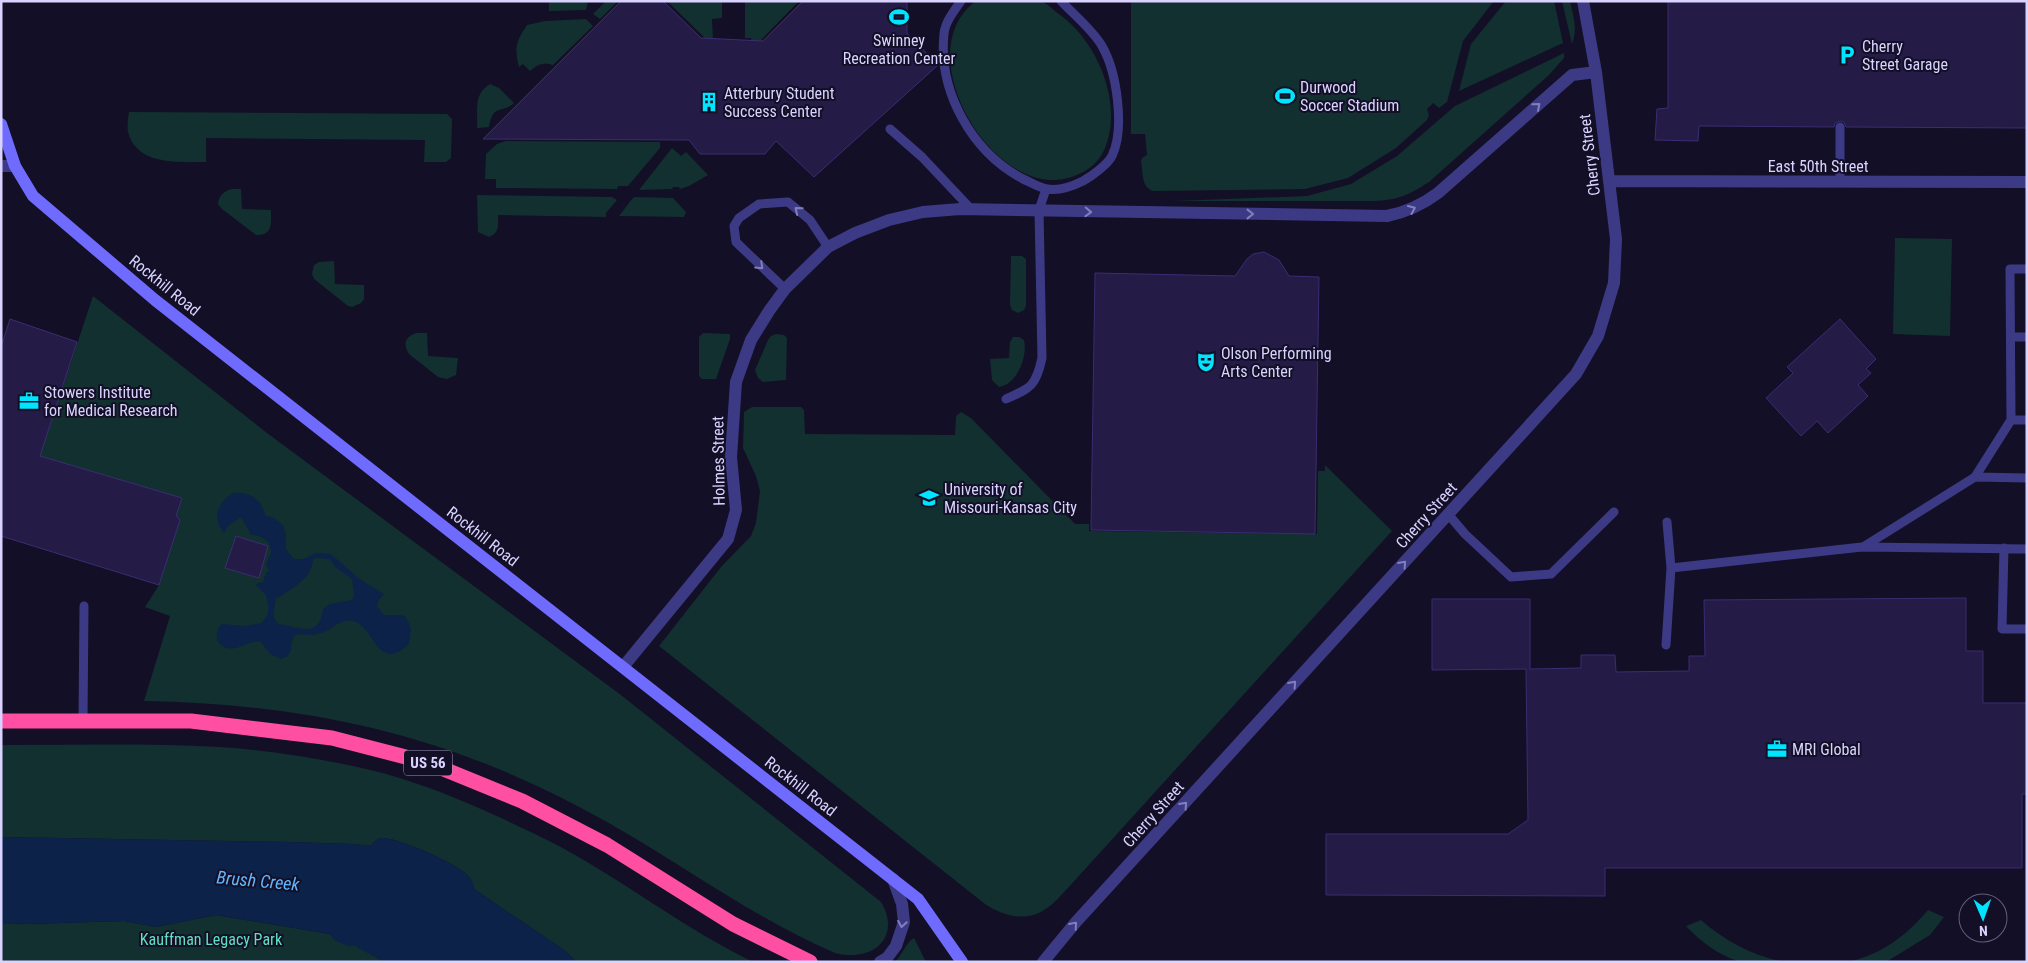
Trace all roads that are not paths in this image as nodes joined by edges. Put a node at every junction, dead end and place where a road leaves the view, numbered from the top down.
1 (962, 1) edge
2 (1061, 1) edge
3 (1583, 1) edge
4 (1596, 72) junction
5 (1, 124) edge
6 (1840, 127) dead end
7 (890, 129) dead end
8 (1, 166) edge
9 (14, 166) junction
10 (1609, 182) junction
11 (1840, 182) junction
12 (2027, 182) edge
13 (1046, 189) junction
14 (972, 209) junction
15 (1039, 210) junction
16 (828, 247) junction
17 (2027, 270) edge
18 (785, 289) junction
19 (2011, 337) junction
20 (2027, 337) edge
21 (1006, 399) dead end
22 (2012, 420) junction
23 (2027, 420) edge
24 (1976, 477) junction
25 (2027, 478) edge
26 (1614, 512) dead end
27 (1448, 514) junction
28 (1668, 522) dead end
29 (1862, 547) junction
30 (2004, 548) junction
31 (2027, 549) edge
32 (1671, 568) junction
33 (84, 606) dead end
34 (2027, 629) edge
35 (1666, 646) dead end
36 (623, 667) junction
37 (1, 721) edge
38 (83, 721) junction
39 (893, 879) junction
40 (810, 962) edge
41 (880, 962) edge
42 (962, 962) edge
43 (1042, 962) edge

1 - 13 lane
2 - 13 lane
3 - 4 street, Cherry Street
4 - 10 street, Cherry Street
15 -> 4 street
5 - 9 main road, Rockhill Road
6 - 11 lane
7 - 14 lane
8 - 9 street
9 - 36 main road, Rockhill Road
10 - 11 street, East 50th Street
10 - 27 street, Cherry Street
11 - 12 street, East 50th Street
13 - 15 lane
14 - 15 street
14 - 16 street
15 - 21 lane
16 - 18 street
16 -> 18 lane
17 - 19 lane
18 - 36 street, Holmes Street
19 - 20 lane
19 - 22 lane
22 - 23 lane
22 - 24 lane
24 - 25 lane
24 - 29 lane
26 - 27 lane
43 -> 27 street, Cherry Street
28 - 32 lane
29 - 30 lane
29 - 32 lane
30 - 31 lane
30 - 34 lane
32 - 35 lane
33 - 38 lane
36 - 39 main road, Rockhill Road
37 - 38 highway, US 56
38 - 40 highway, US 56
39 -> 41 street
39 - 42 main road, Rockhill Road

